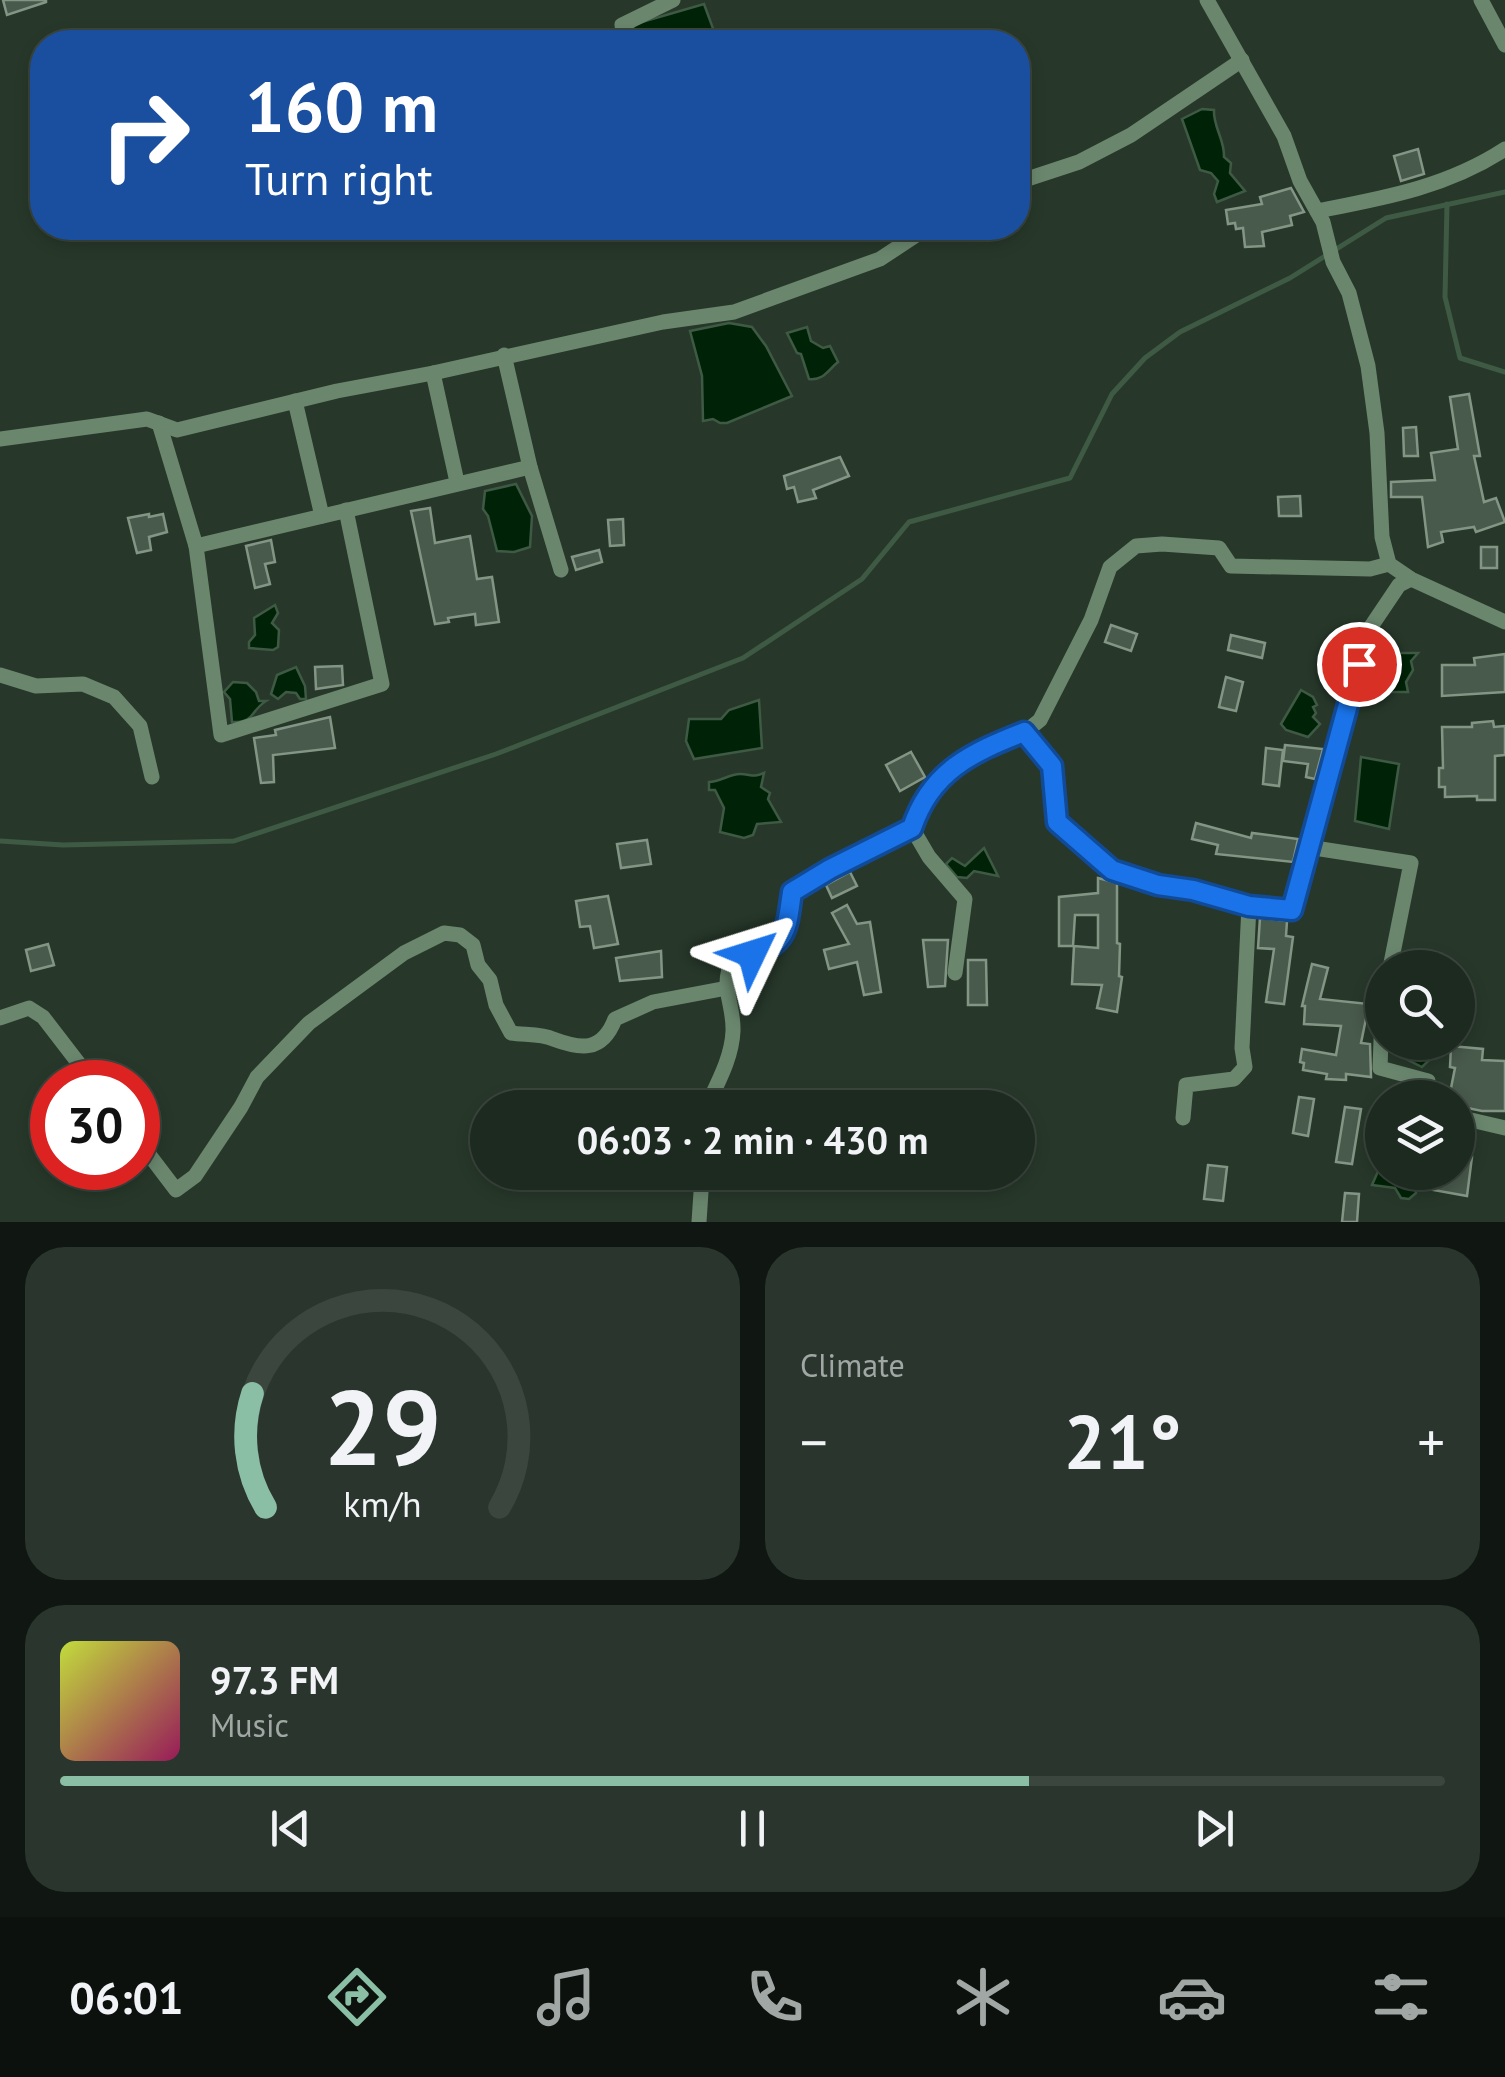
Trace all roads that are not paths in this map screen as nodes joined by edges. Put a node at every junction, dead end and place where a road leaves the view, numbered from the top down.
1 (673, 0) edge
2 (1207, 0) edge
3 (1481, 0) edge
4 (622, 30) edge
5 (1505, 45) edge
6 (1242, 60) junction
7 (1505, 150) edge
8 (1030, 178) edge
9 (1316, 211) junction
10 (909, 240) edge
11 (504, 356) junction
12 (433, 374) junction
13 (295, 401) junction
14 (159, 423) junction
15 (0, 439) edge
16 (530, 467) junction
17 (457, 482) junction
18 (346, 510) junction
19 (322, 516) junction
20 (196, 546) junction
21 (1389, 564) junction
22 (562, 570) dead end
23 (1411, 578) junction
24 (1505, 622) edge
25 (0, 675) edge
26 (1024, 732) junction
27 (152, 778) dead end
28 (912, 828) junction
29 (1308, 848) junction
30 (1249, 906) junction
31 (1394, 950) edge
32 (955, 973) dead end
33 (727, 988) junction
34 (0, 1018) edge
35 (76, 1060) edge
36 (1380, 1060) edge
37 (1421, 1080) edge
38 (714, 1090) edge
39 (1183, 1118) dead end
40 (1475, 1121) edge
41 (1505, 1128) edge
42 (160, 1169) edge
43 (701, 1190) edge
44 (699, 1222) edge

1 - 4 street
2 - 6 street
3 - 5 street
6 - 8 street
6 - 9 street
7 - 9 street
9 - 21 street
10 - 11 street
11 - 12 street
11 - 16 street
12 - 13 street
12 - 17 street
13 - 14 street
13 - 19 street
14 - 15 street
14 - 20 street
16 - 17 street
16 - 22 street
17 - 18 street
18 - 19 street
18 - 20 street
19 - 20 street
21 - 23 street
21 - 26 street
23 - 24 street
23 - 29 street
25 - 27 street
26 - 28 street
26 - 30 street
28 - 32 street
28 - 33 street
29 - 30 street
29 - 31 street
30 - 39 street
33 - 38 street
33 - 42 street
34 - 35 street
36 - 37 street
40 - 41 street
43 - 44 street

